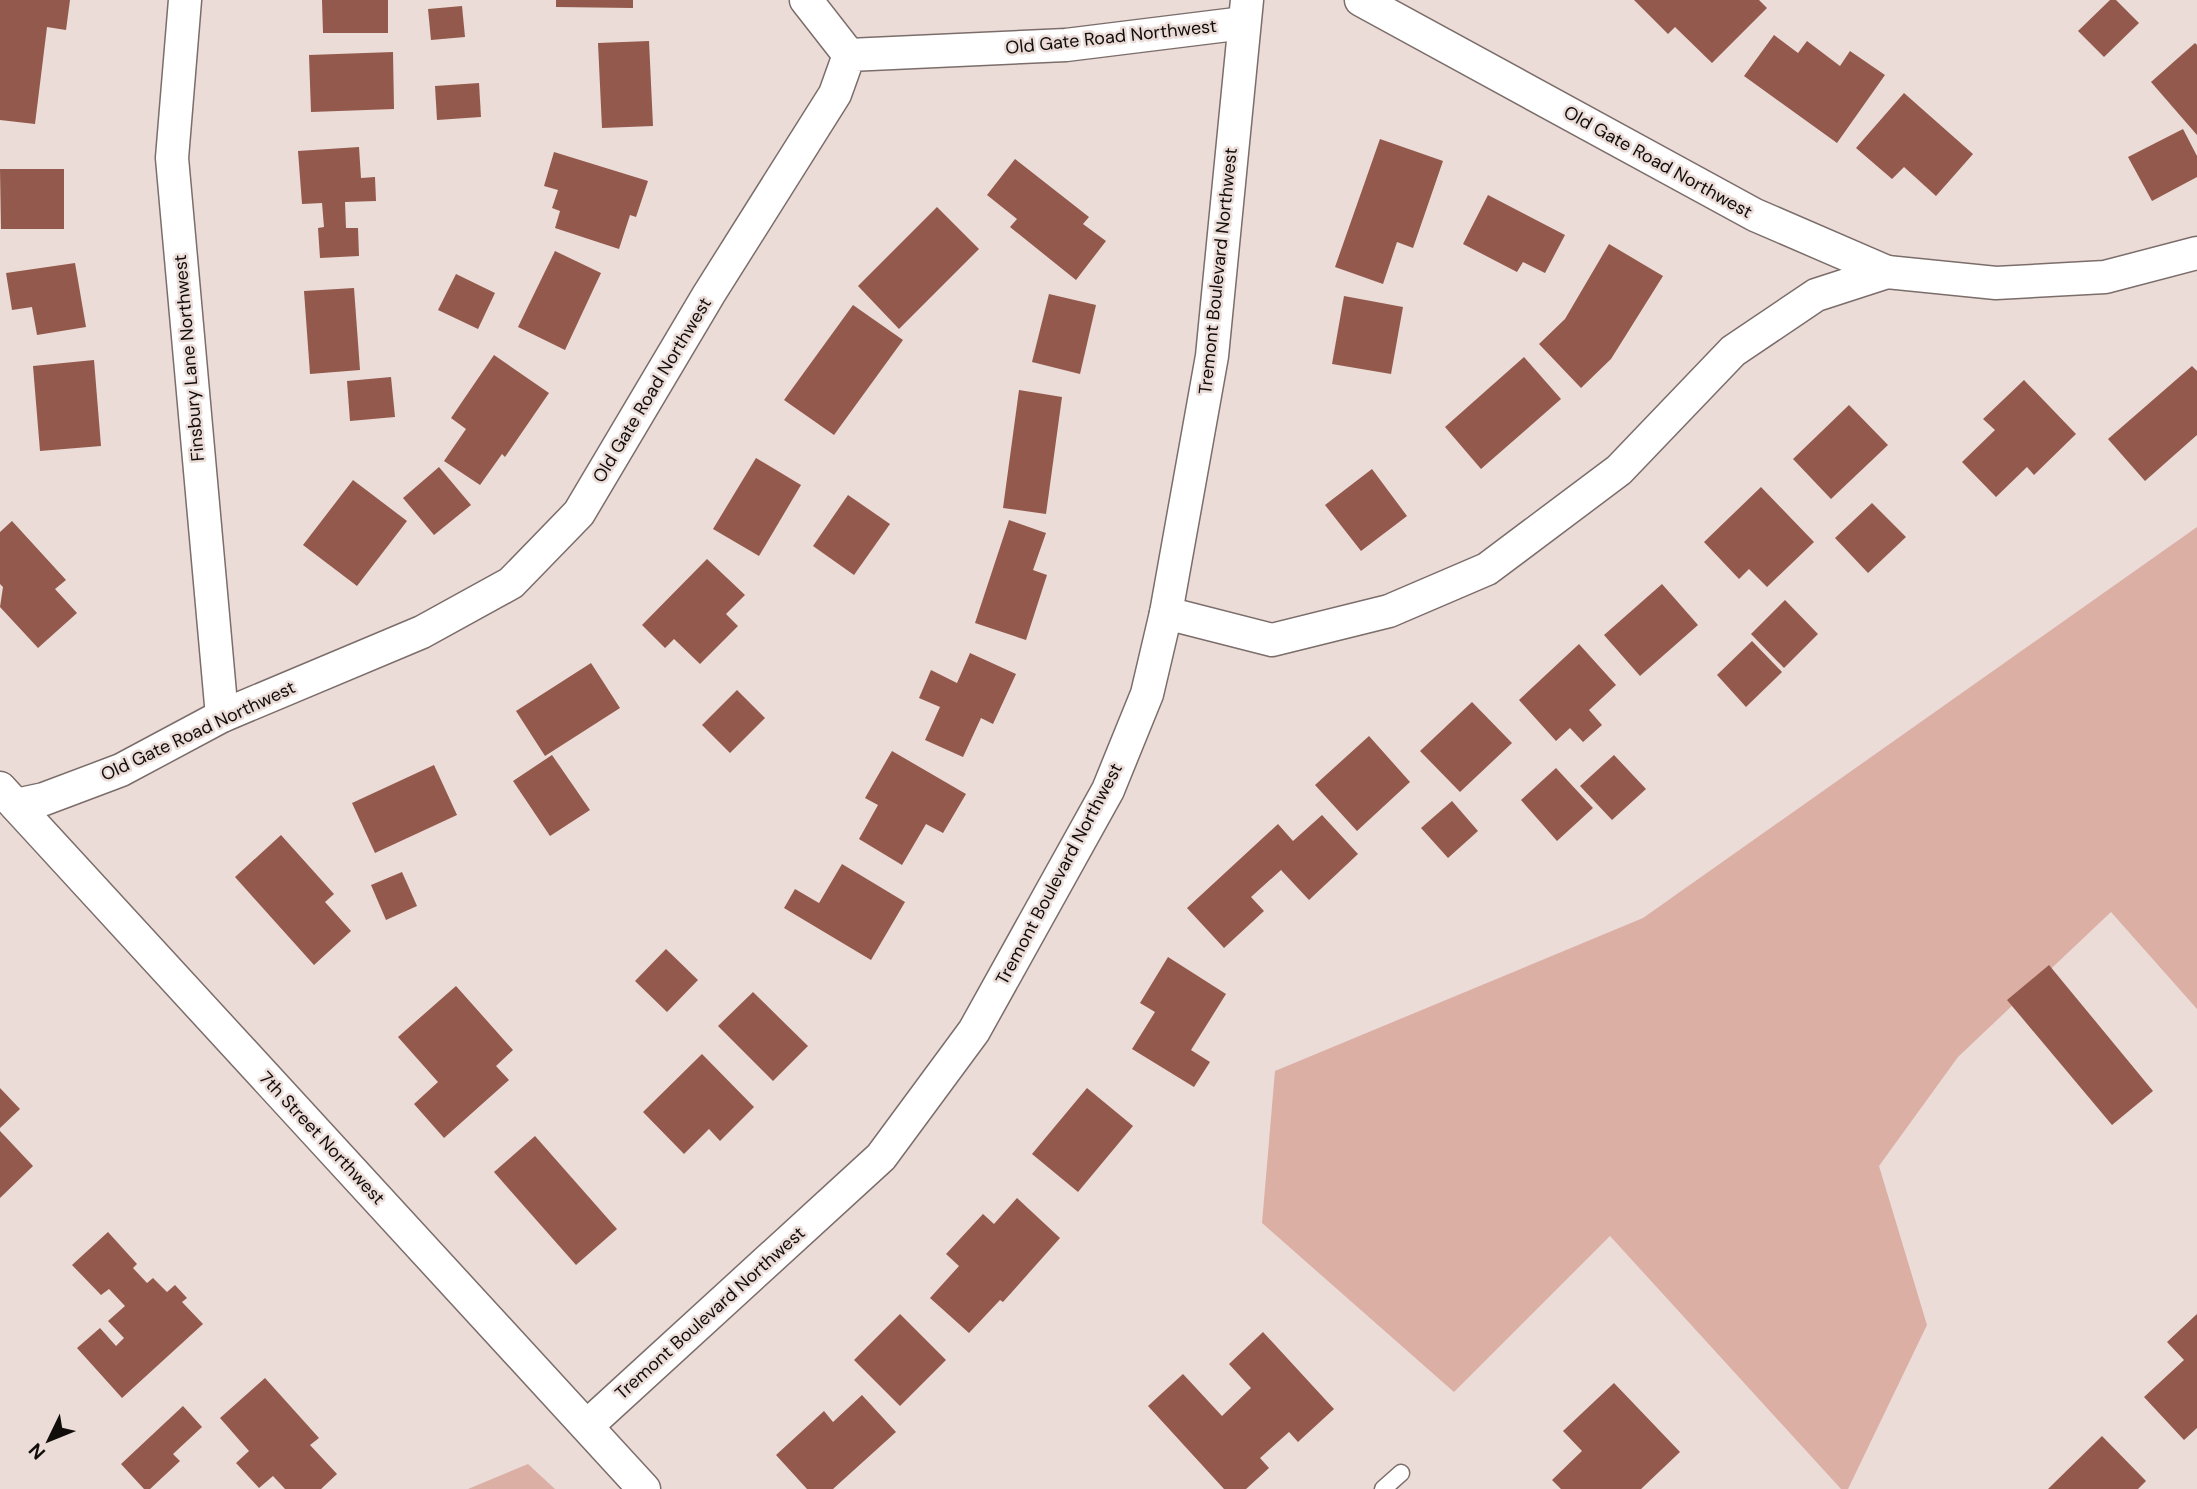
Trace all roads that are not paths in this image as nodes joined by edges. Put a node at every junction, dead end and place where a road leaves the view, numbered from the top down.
1 (186, 0) edge
2 (806, 0) edge
3 (1361, 0) edge
4 (1245, 12) edge
5 (849, 55) junction
6 (2197, 253) edge
7 (1887, 272) junction
8 (1166, 613) junction
9 (222, 716) junction
10 (8, 796) edge
11 (587, 1426) junction
12 (1401, 1472) dead end
13 (644, 1489) edge
14 (1383, 1489) edge

1 - 9 street, Finsbury Lane Northwest
2 - 5 street
3 - 7 street, Old Gate Road Northwest
4 - 5 street, Old Gate Road Northwest
4 - 8 street, Tremont Boulevard Northwest
5 - 9 street, Old Gate Road Northwest
6 - 7 street
7 - 8 street
8 - 11 street, Tremont Boulevard Northwest
9 - 10 street, Old Gate Road Northwest
10 - 11 street, 7th Street Northwest
11 - 13 street, 7th Street Northwest
12 - 14 lane

